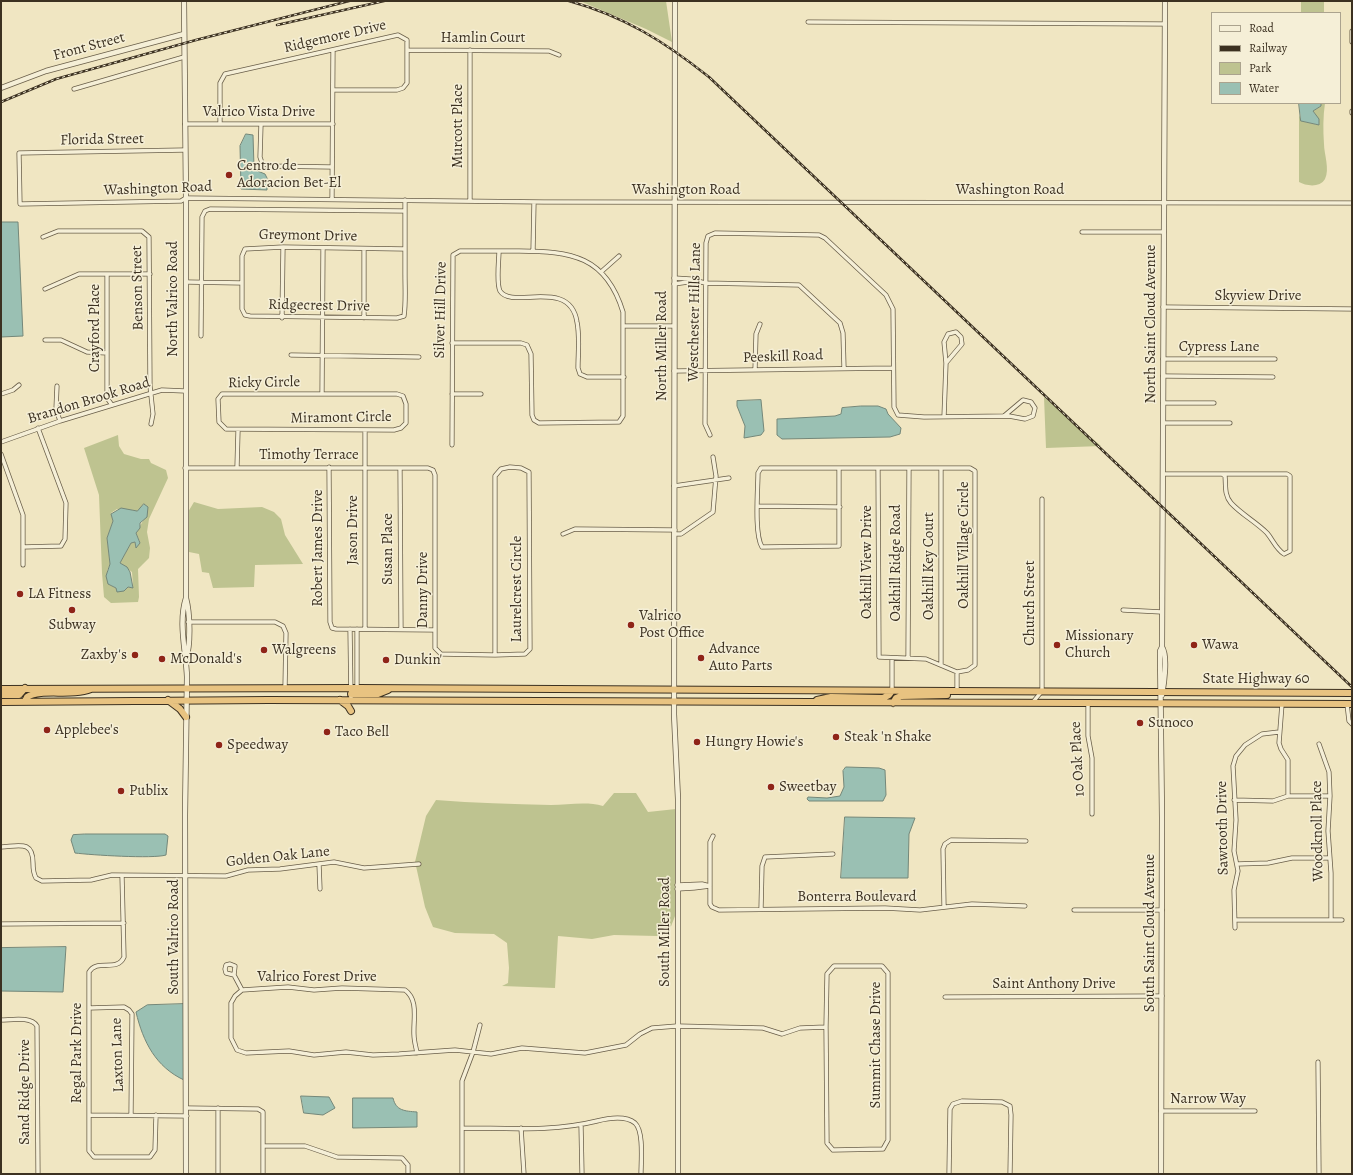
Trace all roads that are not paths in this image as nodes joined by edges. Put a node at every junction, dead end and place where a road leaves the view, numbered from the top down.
1 (184, 1) edge
2 (675, 1) edge
3 (1165, 1) edge
4 (808, 22) dead end
5 (1164, 24) junction
6 (1352, 31) edge
7 (184, 34) junction
8 (1352, 42) edge
9 (333, 50) junction
10 (407, 50) junction
11 (470, 50) junction
12 (559, 55) dead end
13 (184, 57) junction
14 (1, 88) edge
15 (74, 89) dead end
16 (333, 90) junction
17 (185, 124) junction
18 (220, 124) junction
19 (261, 124) junction
20 (333, 124) junction
21 (185, 150) junction
22 (332, 166) junction
23 (186, 198) junction
24 (332, 199) junction
25 (406, 200) junction
26 (470, 201) junction
27 (534, 202) junction
28 (674, 202) junction
29 (1164, 202) junction
30 (1352, 203) edge
31 (20, 204) joint
32 (406, 211) junction
33 (1082, 232) dead end
34 (1164, 232) junction
35 (43, 237) dead end
36 (283, 248) junction
37 (323, 248) junction
38 (364, 249) junction
39 (405, 249) junction
40 (499, 251) junction
41 (533, 251) junction
42 (619, 256) dead end
43 (601, 272) junction
44 (107, 274) junction
45 (150, 274) junction
46 (674, 281) junction
47 (186, 282) junction
48 (201, 282) junction
49 (242, 282) junction
50 (705, 283) junction
51 (45, 289) dead end
52 (1163, 307) junction
53 (1352, 309) edge
54 (282, 318) junction
55 (322, 318) junction
56 (364, 318) junction
57 (760, 324) dead end
58 (624, 326) junction
59 (674, 326) junction
60 (201, 336) dead end
61 (45, 340) dead end
62 (452, 343) junction
63 (107, 353) junction
64 (291, 355) dead end
65 (323, 356) junction
66 (419, 357) dead end
67 (1163, 359) junction
68 (1275, 359) dead end
69 (946, 363) junction
70 (844, 368) junction
71 (893, 368) junction
72 (755, 370) junction
73 (674, 371) junction
74 (705, 371) junction
75 (1163, 376) junction
76 (624, 377) junction
77 (1273, 377) dead end
78 (18, 385) dead end
79 (57, 386) dead end
80 (185, 390) junction
81 (152, 393) junction
82 (1, 394) edge
83 (322, 394) junction
84 (452, 394) junction
85 (481, 394) dead end
86 (1214, 402) dead end
87 (1163, 403) junction
88 (112, 405) junction
89 (1004, 416) junction
90 (944, 417) junction
91 (60, 421) junction
92 (1162, 423) junction
93 (1230, 423) dead end
94 (151, 424) dead end
95 (38, 428) junction
96 (238, 431) junction
97 (365, 431) junction
98 (710, 435) dead end
99 (1, 442) edge
100 (452, 445) dead end
101 (1, 454) edge
102 (713, 457) dead end
103 (237, 467) junction
104 (330, 467) junction
105 (185, 468) junction
106 (365, 468) junction
107 (400, 468) junction
108 (839, 468) junction
109 (878, 468) junction
110 (909, 468) junction
111 (941, 468) junction
112 (433, 470) joint
113 (1163, 474) junction
114 (1222, 474) junction
115 (729, 478) dead end
116 (715, 479) junction
117 (674, 486) junction
118 (1042, 499) dead end
119 (758, 506) junction
120 (840, 506) junction
121 (675, 532) junction
122 (563, 534) dead end
123 (23, 547) junction
124 (23, 565) dead end
125 (186, 598) junction
126 (1123, 610) dead end
127 (1162, 612) junction
128 (188, 622) junction
129 (350, 629) junction
130 (357, 629) junction
131 (365, 629) junction
132 (400, 630) junction
133 (435, 630) junction
134 (495, 655) junction
135 (892, 658) junction
136 (908, 658) junction
137 (186, 659) junction
138 (941, 664) junction
139 (957, 672) junction
140 (25, 688) junction
141 (94, 688) junction
142 (186, 688) junction
143 (285, 688) junction
144 (1, 689) edge
145 (536, 690) junction
146 (675, 690) junction
147 (892, 691) junction
148 (957, 691) junction
149 (971, 691) junction
150 (1042, 691) junction
151 (1161, 692) junction
152 (1352, 693) edge
153 (354, 694) junction
154 (1, 695) edge
155 (168, 700) junction
156 (186, 700) junction
157 (340, 700) junction
158 (1, 702) edge
159 (25, 702) junction
160 (536, 702) junction
161 (675, 702) junction
162 (811, 702) junction
163 (893, 703) junction
164 (1032, 703) junction
165 (1088, 703) junction
166 (1161, 704) junction
167 (1282, 704) junction
168 (1349, 704) edge
169 (351, 712) dead end
170 (186, 717) junction
171 (1352, 724) edge
172 (1279, 732) junction
173 (1319, 744) dead end
174 (1288, 796) junction
175 (1330, 796) junction
176 (1234, 800) junction
177 (1092, 814) dead end
178 (713, 836) dead end
179 (1026, 841) dead end
180 (1, 846) edge
181 (833, 854) dead end
182 (1330, 858) junction
183 (319, 864) junction
184 (419, 864) dead end
185 (1237, 864) junction
186 (122, 876) junction
187 (186, 876) junction
188 (710, 886) junction
189 (677, 887) junction
190 (320, 889) dead end
191 (1025, 906) dead end
192 (944, 907) junction
193 (761, 909) junction
194 (1074, 910) dead end
195 (1162, 910) junction
196 (1235, 920) junction
197 (1331, 920) junction
198 (1342, 920) dead end
199 (124, 923) junction
200 (1, 924) edge
201 (1235, 928) dead end
202 (234, 975) dead end
203 (242, 990) junction
204 (1162, 996) junction
205 (945, 997) dead end
206 (89, 1008) junction
207 (1, 1020) edge
208 (480, 1025) dead end
209 (677, 1026) junction
210 (826, 1027) junction
211 (473, 1052) junction
212 (417, 1053) junction
213 (1318, 1062) dead end
214 (186, 1108) junction
215 (218, 1108) junction
216 (1255, 1110) dead end
217 (1161, 1111) junction
218 (131, 1115) junction
219 (90, 1116) junction
220 (156, 1116) junction
221 (187, 1116) junction
222 (581, 1125) junction
223 (462, 1128) junction
224 (521, 1128) junction
225 (264, 1146) junction
226 (38, 1174) edge
227 (186, 1174) edge
228 (218, 1174) edge
229 (264, 1174) edge
230 (408, 1174) edge
231 (462, 1174) edge
232 (524, 1174) edge
233 (582, 1174) edge
234 (641, 1174) edge
235 (678, 1174) edge
236 (949, 1174) edge
237 (1010, 1174) edge
238 (1161, 1174) edge
239 (1318, 1174) edge

1 - 7 street, North Valrico Road
2 - 28 street, North Miller Road
3 - 5 street, North Saint Cloud Avenue
4 - 5 street
5 - 29 street, North Saint Cloud Avenue
6 - 8 street
7 - 13 street, North Valrico Road
7 - 14 street, Front Street
9 - 10 street, Ridgemore Drive
9 - 16 street
9 - 18 street, Ridgemore Drive
10 - 11 street, Hamlin Court
10 - 16 street
11 - 12 street, Hamlin Court
11 - 26 street, Murcott Place
13 - 15 street
13 - 17 street, North Valrico Road
16 - 20 street
17 - 18 street, Valrico Vista Drive
17 - 21 street, North Valrico Road
18 - 19 street, Valrico Vista Drive
19 - 20 street, Valrico Vista Drive
19 - 22 street
20 - 22 street
21 - 23 street, North Valrico Road
21 - 31 street, Florida Street
22 - 24 street
23 - 24 street, Washington Road
23 - 31 street, Washington Road
23 - 47 street, North Valrico Road
24 - 25 street, Washington Road
25 - 26 street, Washington Road
25 - 32 street
26 - 27 street, Washington Road
27 - 28 street, Washington Road
27 - 41 street
28 - 29 street, Washington Road
28 - 46 street, North Miller Road
29 - 30 street, Washington Road
29 - 34 street, North Saint Cloud Avenue
32 - 39 street
32 - 48 street
33 - 34 street
34 - 52 street, North Saint Cloud Avenue
35 - 45 street, Benson Street
36 - 37 street, Greymont Drive
36 - 49 street, Greymont Drive
36 - 54 street
37 - 38 street, Greymont Drive
37 - 55 street
38 - 39 street, Greymont Drive
38 - 56 street
39 - 56 street, Ridgecrest Drive
40 - 41 street, Silver Hill Drive
40 - 62 street, Silver Hill Drive
40 - 76 street
41 - 43 street, Silver Hill Drive
42 - 43 street
43 - 58 street, Silver Hill Drive
44 - 45 street
44 - 51 street
44 - 63 street, Crayford Place
45 - 81 street, Benson Street
46 - 50 street
46 - 59 street, North Miller Road
47 - 48 street
47 - 80 street, North Valrico Road
48 - 49 street
48 - 60 street
49 - 54 street, Ridgecrest Drive
50 - 70 street
50 - 71 street, Westchester Hills Lane
50 - 74 street, Westchester Hills Lane
52 - 53 street, Skyview Drive
52 - 67 street, North Saint Cloud Avenue
54 - 55 street, Ridgecrest Drive
55 - 56 street, Ridgecrest Drive
55 - 65 street
57 - 72 street
58 - 59 street
58 - 76 street, Silver Hill Drive
59 - 73 street, North Miller Road
61 - 63 street
62 - 76 street, Silver Hill Drive
62 - 84 street, Silver Hill Drive
63 - 88 street, Crayford Place
64 - 65 street
65 - 66 street
65 - 83 street
67 - 68 street, Cypress Lane
67 - 75 street, North Saint Cloud Avenue
69 - 69 street
69 - 90 street
70 - 71 street, Peeskill Road
70 - 72 street, Peeskill Road
71 - 90 street, Westchester Hills Lane
72 - 74 street, Peeskill Road
73 - 74 street, Peeskill Road
73 - 117 street, North Miller Road
74 - 98 street, Westchester Hills Lane
75 - 77 street
75 - 87 street, North Saint Cloud Avenue
78 - 82 street
79 - 91 street
80 - 81 street, Brandon Brook Road
80 - 105 street, North Valrico Road
81 - 88 street, Brandon Brook Road
81 - 94 street, Benson Street
83 - 96 street, Ricky Circle
83 - 97 street, Miramont Circle
84 - 85 street
84 - 100 street, Silver Hill Drive
86 - 87 street
87 - 92 street, North Saint Cloud Avenue
88 - 91 street, Brandon Brook Road
89 - 89 street, Westchester Hills Lane
89 - 90 street, Westchester Hills Lane
91 - 95 street, Brandon Brook Road
92 - 93 street
92 - 113 street, North Saint Cloud Avenue
95 - 99 street, Brandon Brook Road
95 - 123 street
96 - 97 street, Miramont Circle
96 - 103 street
97 - 106 street, Jason Drive
101 - 123 street
102 - 116 street
103 - 104 street, Timothy Terrace
103 - 105 street, Timothy Terrace
104 - 106 street, Timothy Terrace
104 - 129 street, Robert James Drive
105 - 125 street, North Valrico Road
106 - 107 street, Timothy Terrace
106 - 131 street, Jason Drive
107 - 112 street, Timothy Terrace
107 - 132 street, Susan Place
108 - 109 street, Oakhill Village Circle
108 - 119 street, Oakhill Village Circle
108 - 120 street, Oakhill Village Circle
109 - 110 street, Oakhill Village Circle
109 - 135 street, Oakhill View Drive
110 - 111 street, Oakhill Village Circle
110 - 136 street, Oakhill Ridge Road
111 - 138 street, Oakhill Key Court
111 - 139 street, Oakhill Village Circle
112 - 133 street, Danny Drive
113 - 114 street
113 - 127 street, North Saint Cloud Avenue
114 - 114 street
115 - 116 street
116 - 117 street
116 - 121 street
117 - 121 street, North Miller Road
118 - 150 street, Church Street
119 - 120 street
119 - 120 street, Oakhill Village Circle
121 - 122 street
121 - 146 street, North Miller Road
123 - 124 street
125 - 128 street, North Valrico Road
125 - 137 street, North Valrico Road
126 - 127 street
127 - 151 street, North Saint Cloud Avenue
128 - 137 street, North Valrico Road
128 - 143 street
129 - 130 street
129 - 153 street
130 - 131 street
130 - 153 street
131 - 132 street
132 - 133 street
133 - 134 street, Danny Drive
134 - 134 street, Laurelcrest Circle
135 - 136 street
135 - 147 street
136 - 138 street
137 - 142 street, North Valrico Road
138 - 139 street
139 - 148 street
140 - 141 highway
140 - 144 highway
140 - 154 highway
141 - 142 highway
141 - 159 highway
142 - 143 highway
142 - 156 street, North Valrico Road
143 - 153 highway
145 - 146 highway
145 - 153 highway
145 - 160 highway
146 - 147 highway
146 - 161 street, South Miller Road
147 - 148 highway
147 - 162 highway
148 - 149 highway
149 - 150 highway, State Highway 60
149 - 163 highway
150 - 151 highway, State Highway 60
150 - 164 street
151 - 152 highway, State Highway 60
151 - 166 street, South Saint Cloud Avenue
153 - 157 highway
153 - 160 highway
155 - 156 highway
155 - 159 highway
155 - 170 highway
156 - 157 highway
156 - 170 street, South Valrico Road
157 - 169 highway
158 - 159 highway
160 - 161 highway
161 - 162 highway
161 - 189 street, South Miller Road
162 - 163 highway
163 - 164 highway
164 - 165 highway
165 - 166 highway
165 - 177 street, 10 Oak Place
166 - 167 highway
166 - 195 street, South Saint Cloud Avenue
167 - 168 highway
167 - 172 street
168 - 171 street
170 - 187 street, South Valrico Road
172 - 174 street
172 - 176 street, Sawtooth Drive
173 - 175 street, Woodknoll Place
174 - 175 street
174 - 176 street
175 - 182 street, Woodknoll Place
176 - 185 street, Sawtooth Drive
178 - 188 street, Bonterra Boulevard
179 - 192 street
180 - 186 street, Golden Oak Lane
181 - 193 street
182 - 185 street
182 - 197 street, Woodknoll Place
183 - 184 street, Golden Oak Lane
183 - 187 street, Golden Oak Lane
183 - 190 street
185 - 196 street, Sawtooth Drive
186 - 187 street, Golden Oak Lane
186 - 199 street, Regal Park Drive
187 - 214 street, South Valrico Road
188 - 189 street
188 - 189 street
188 - 193 street, Bonterra Boulevard
189 - 209 street, South Miller Road
191 - 192 street, Bonterra Boulevard
192 - 193 street, Bonterra Boulevard
194 - 195 street
195 - 204 street, South Saint Cloud Avenue
196 - 197 street
196 - 201 street, Sawtooth Drive
197 - 198 street
199 - 200 street
199 - 206 street, Regal Park Drive
202 - 203 street
203 - 212 street, Valrico Forest Drive
203 - 212 street, Valrico Forest Drive
204 - 205 street, Saint Anthony Drive
204 - 217 street, South Saint Cloud Avenue
206 - 218 street, Laxton Lane
206 - 219 street, Regal Park Drive
207 - 226 street, Sand Ridge Drive
208 - 211 street
209 - 210 street, Valrico Forest Drive
209 - 211 street, Valrico Forest Drive
209 - 235 street, South Miller Road
210 - 210 street, Summit Chase Drive
211 - 212 street, Valrico Forest Drive
211 - 223 street
213 - 239 street
214 - 215 street
214 - 221 street, South Valrico Road
215 - 225 street
215 - 228 street
216 - 217 street, Narrow Way
217 - 238 street, South Saint Cloud Avenue
218 - 219 street
218 - 220 street
219 - 220 street, Regal Park Drive
220 - 221 street
221 - 227 street, South Valrico Road
222 - 224 street
222 - 233 street
222 - 234 street
223 - 224 street
223 - 231 street
224 - 232 street
225 - 229 street
225 - 230 street
236 - 237 street

